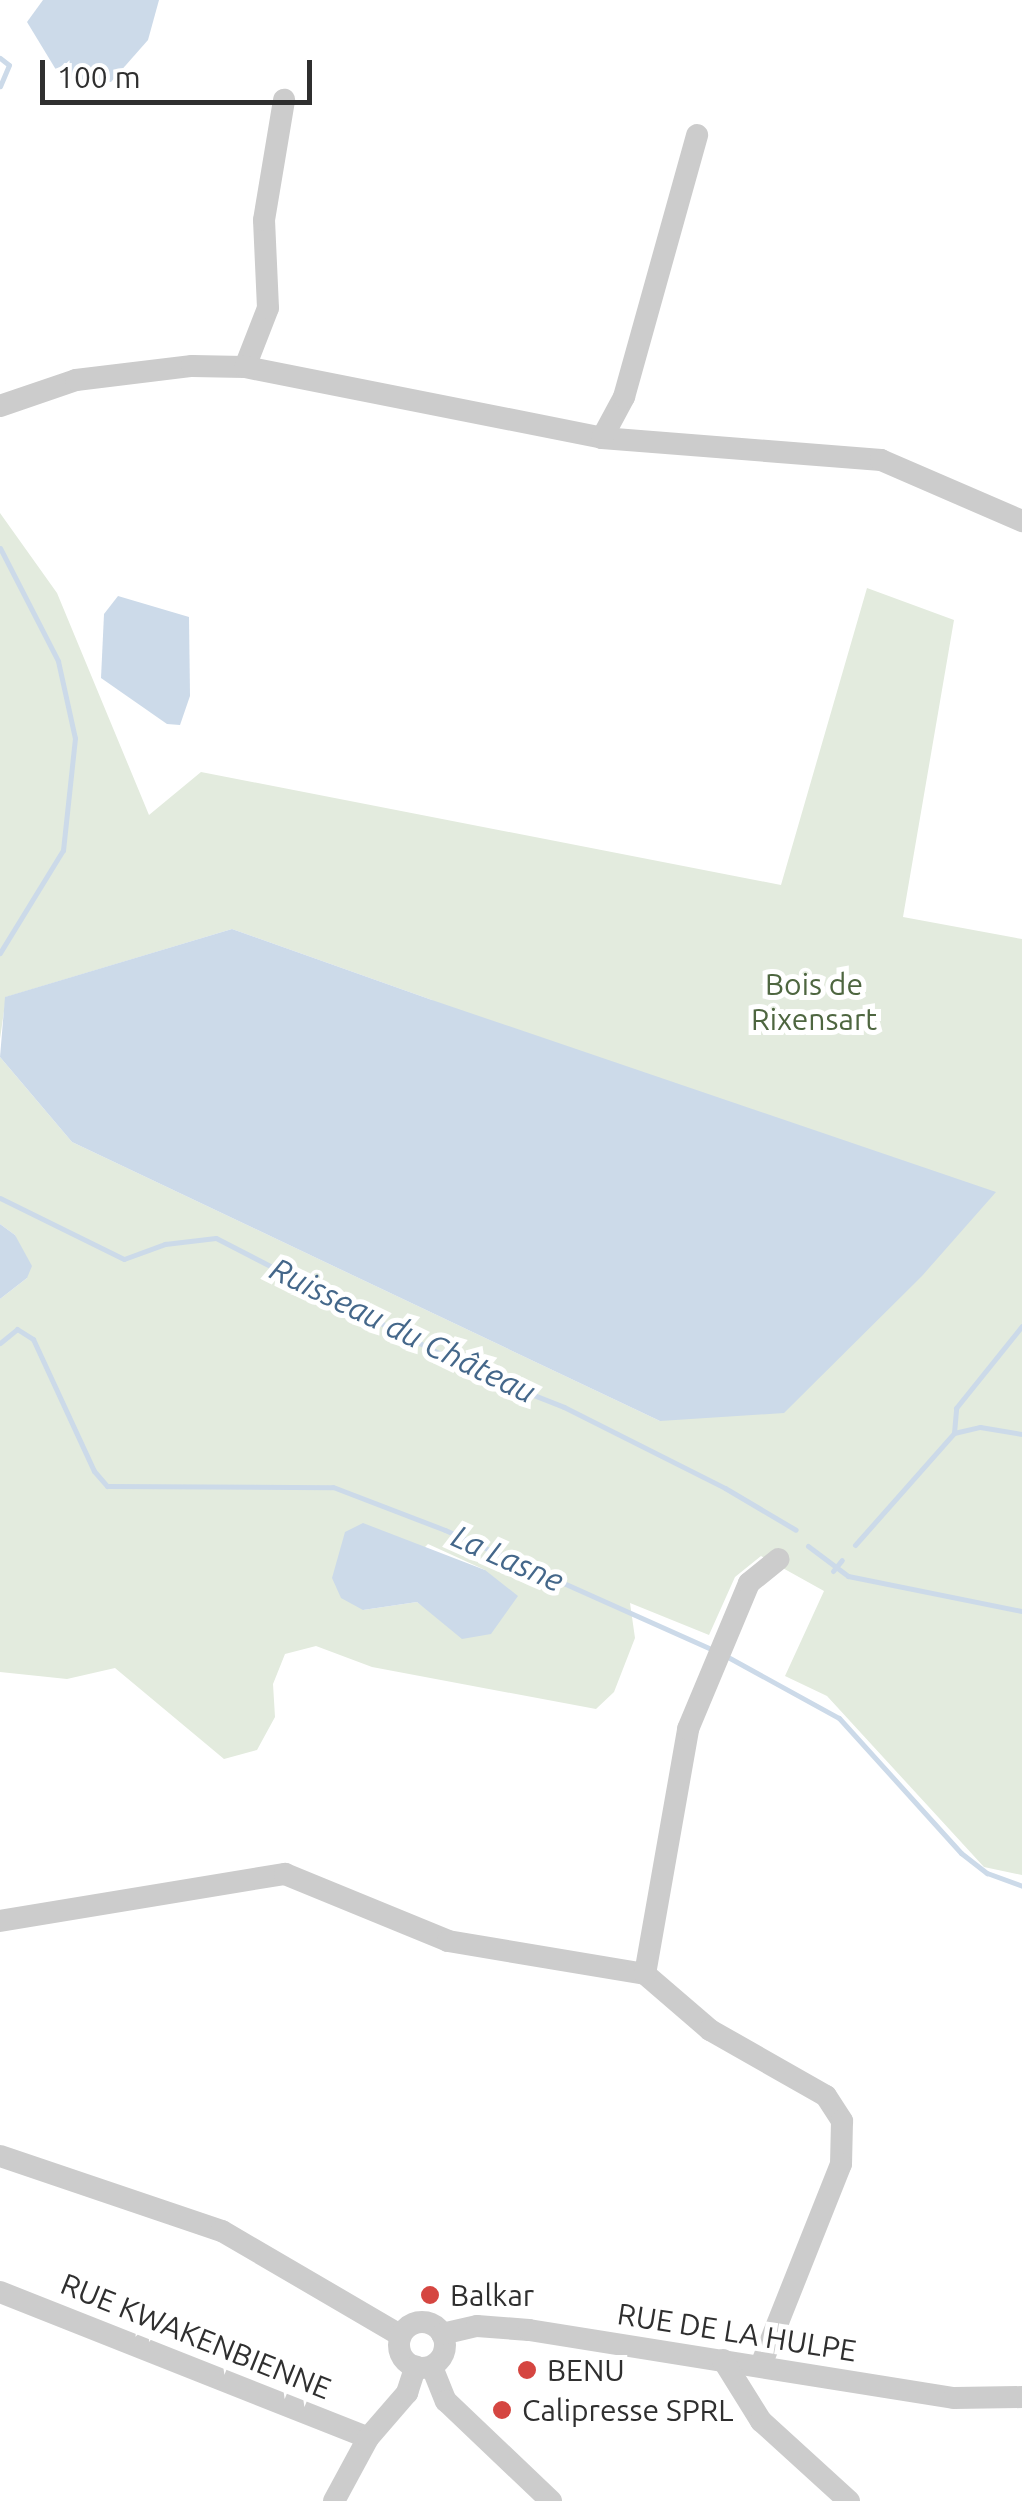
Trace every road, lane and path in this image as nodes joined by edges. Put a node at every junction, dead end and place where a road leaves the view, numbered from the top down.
1 (284, 100) dead end
2 (697, 135) dead end
3 (245, 367) junction
4 (0, 406) edge
5 (602, 438) junction
6 (1022, 522) edge
7 (778, 1559) dead end
8 (0, 1920) edge
9 (646, 1974) junction
10 (0, 2156) edge
11 (0, 2292) edge
12 (442, 2334) junction
13 (400, 2335) junction
14 (724, 2360) junction
15 (424, 2366) junction
16 (761, 2366) junction
17 (408, 2392) junction
18 (1022, 2398) edge
19 (446, 2401) junction
20 (368, 2438) junction
21 (334, 2501) edge
22 (552, 2501) edge
23 (849, 2501) edge

1 - 3 street
2 - 5 street
3 - 4 street
3 - 5 street
5 - 6 street
7 - 9 street
8 - 9 street
9 - 16 street
10 - 13 street
11 - 20 street, RUE KWAKENBIENNE
12 - 13 street
12 - 14 street, RUE DE LA HULPE
12 - 15 street
13 - 15 street
14 - 16 street, RUE DE LA HULPE
14 - 23 street
15 - 17 street
15 - 19 street
16 - 18 street, RUE DE LA HULPE
17 - 19 street
17 - 20 street
19 - 22 street
20 - 21 street

